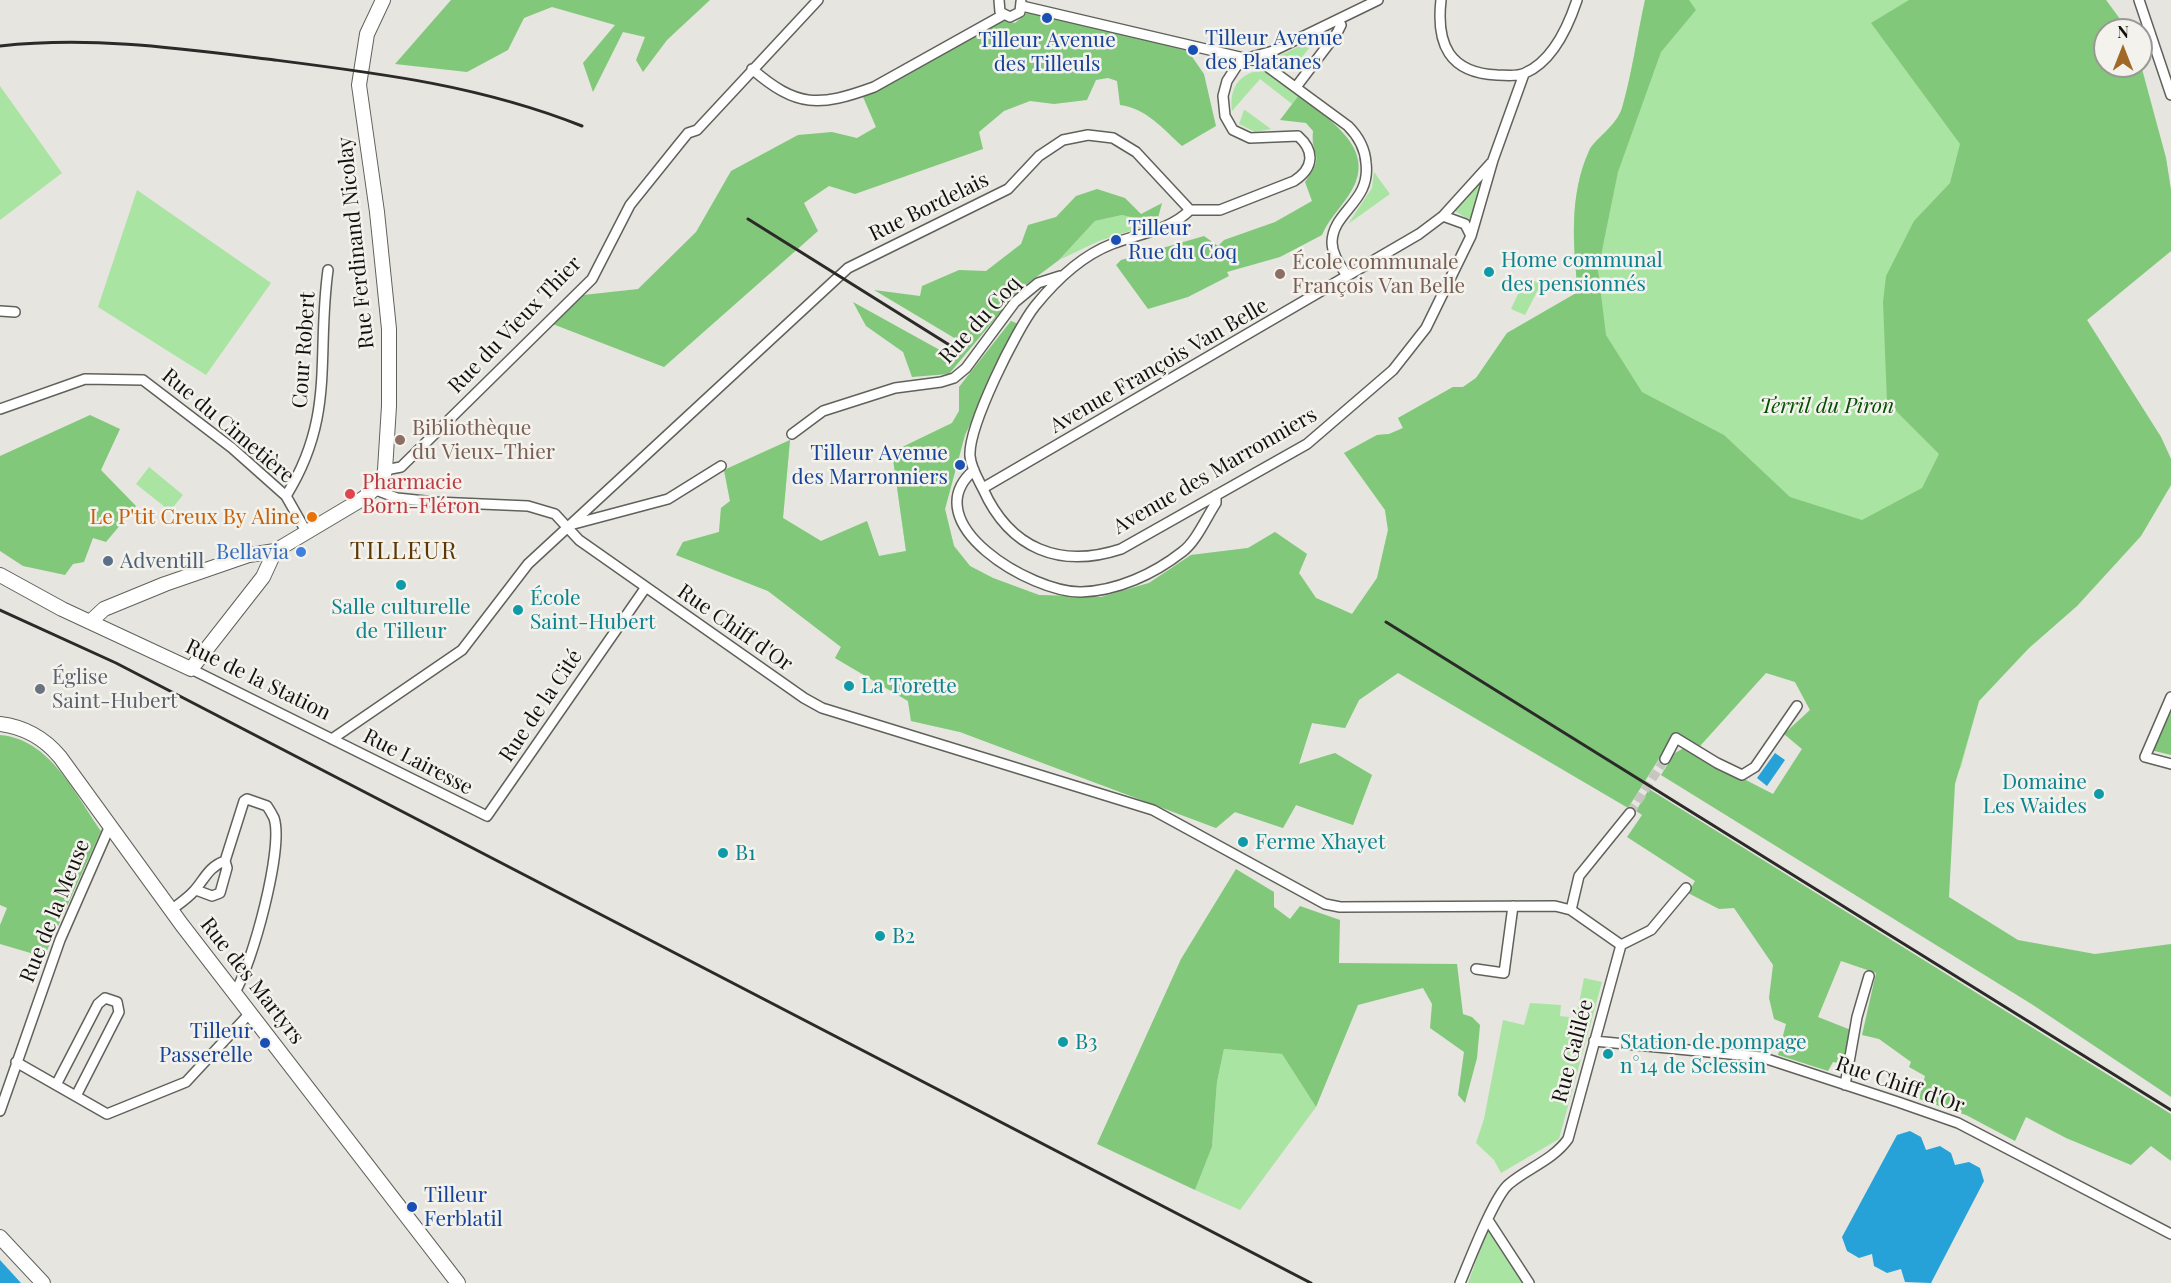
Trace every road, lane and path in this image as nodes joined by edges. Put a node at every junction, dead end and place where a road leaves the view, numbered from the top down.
1 (383, 0) edge
2 (818, 0) edge
3 (999, 0) edge
4 (1378, 0) edge
5 (1441, 0) edge
6 (1577, 0) edge
7 (2139, 0) edge
8 (1021, 3) edge
9 (1003, 15) junction
10 (1338, 20) junction
11 (1248, 58) junction
12 (752, 69) junction
13 (1524, 74) junction
14 (1296, 87) junction
15 (2171, 95) edge
16 (1493, 160) junction
17 (1190, 210) junction
18 (1443, 216) junction
19 (1471, 236) junction
20 (328, 270) dead end
21 (1061, 276) junction
22 (1347, 276) junction
23 (0, 310) edge
24 (15, 312) dead end
25 (0, 409) edge
26 (792, 434) dead end
27 (721, 466) dead end
28 (386, 470) junction
29 (974, 470) junction
30 (982, 488) junction
31 (376, 490) junction
32 (1216, 495) junction
33 (286, 496) junction
34 (568, 525) junction
35 (307, 533) junction
36 (275, 551) junction
37 (0, 575) edge
38 (646, 587) junction
39 (90, 622) junction
40 (480, 628) joint
41 (191, 669) junction
42 (2171, 698) edge
43 (1797, 706) dead end
44 (0, 724) edge
45 (332, 739) junction
46 (1665, 759) tunnel mouth
47 (2171, 764) edge
48 (1630, 813) tunnel mouth
49 (487, 816) joint
50 (109, 828) junction
51 (225, 861) junction
52 (1686, 888) dead end
53 (195, 890) junction
54 (1514, 906) junction
55 (171, 910) junction
56 (1571, 910) junction
57 (1621, 945) junction
58 (1476, 969) dead end
59 (1869, 976) dead end
60 (235, 993) junction
61 (250, 1013) junction
62 (1594, 1041) junction
63 (16, 1062) junction
64 (56, 1085) junction
65 (1845, 1085) junction
66 (76, 1096) junction
67 (0, 1112) edge
68 (1488, 1220) junction
69 (2171, 1234) edge
70 (0, 1237) edge
71 (43, 1283) edge
72 (458, 1283) edge
73 (1460, 1283) edge
74 (1529, 1283) edge

1 - 28 street, Rue Ferdinand Nicolay
2 - 12 street, Rue du Vieux Thier
3 - 9 street
4 - 10 street
5 - 13 street
6 - 13 street
7 - 15 street
8 - 9 street
8 - 11 street
9 - 12 street
10 - 11 street
10 - 14 street
11 - 14 street
11 - 17 street
12 - 28 street, Rue du Vieux Thier
13 - 16 street, Avenue des Marronniers
14 - 22 street
16 - 18 street, Avenue François Van Belle
16 - 19 street, Avenue des Marronniers
17 - 21 street, Avenue des Marronniers
17 - 34 street, Rue Bordelais
18 - 19 street
18 - 22 street, Avenue François Van Belle
19 - 32 street, Avenue des Marronniers
20 - 33 street, Cour Robert
21 - 26 street, Rue du Coq
21 - 29 street, Avenue des Marronniers
22 - 30 street, Avenue François Van Belle
23 - 24 street
25 - 33 street, Rue du Cimetière
27 - 34 street
28 - 31 street, Rue Ferdinand Nicolay
29 - 30 street, Avenue des Marronniers
29 - 32 street
30 - 32 street, Avenue des Marronniers
31 - 34 street, Rue Chiff d'Or
31 - 35 street
33 - 35 street, Rue du Cimetière
34 - 38 street, Rue Chiff d'Or
34 - 40 street, Rue Bordelais
35 - 36 street
36 - 39 street
36 - 41 street
37 - 39 street, Rue de la Station
38 - 49 street, Rue de la Cité
38 - 54 street, Rue Chiff d'Or
39 - 41 street, Rue de la Station
40 - 45 street, Rue de la Station
41 - 45 street, Rue de la Station
42 - 47 street
43 - 46 street
44 - 50 street, Rue des Martyrs
45 - 49 street, Rue Lairesse
48 - 56 street
50 - 55 street, Rue des Martyrs
50 - 63 street, Rue de la Meuse
51 - 53 street
51 - 53 street
51 - 60 street
52 - 57 street
53 - 55 street
54 - 56 street, Rue Chiff d'Or
54 - 58 street
55 - 60 street, Rue des Martyrs
56 - 57 street
57 - 62 street, Rue Galilée
59 - 65 street
60 - 61 street, Rue des Martyrs
61 - 66 street
61 - 72 street, Rue des Martyrs
62 - 65 street, Rue Chiff d'Or
62 - 68 street, Rue Galilée
63 - 64 street
63 - 67 street, Rue de la Meuse
64 - 66 street
64 - 66 street
65 - 69 street, Rue Chiff d'Or
68 - 73 street, Rue Galilée
68 - 74 street
70 - 71 street

